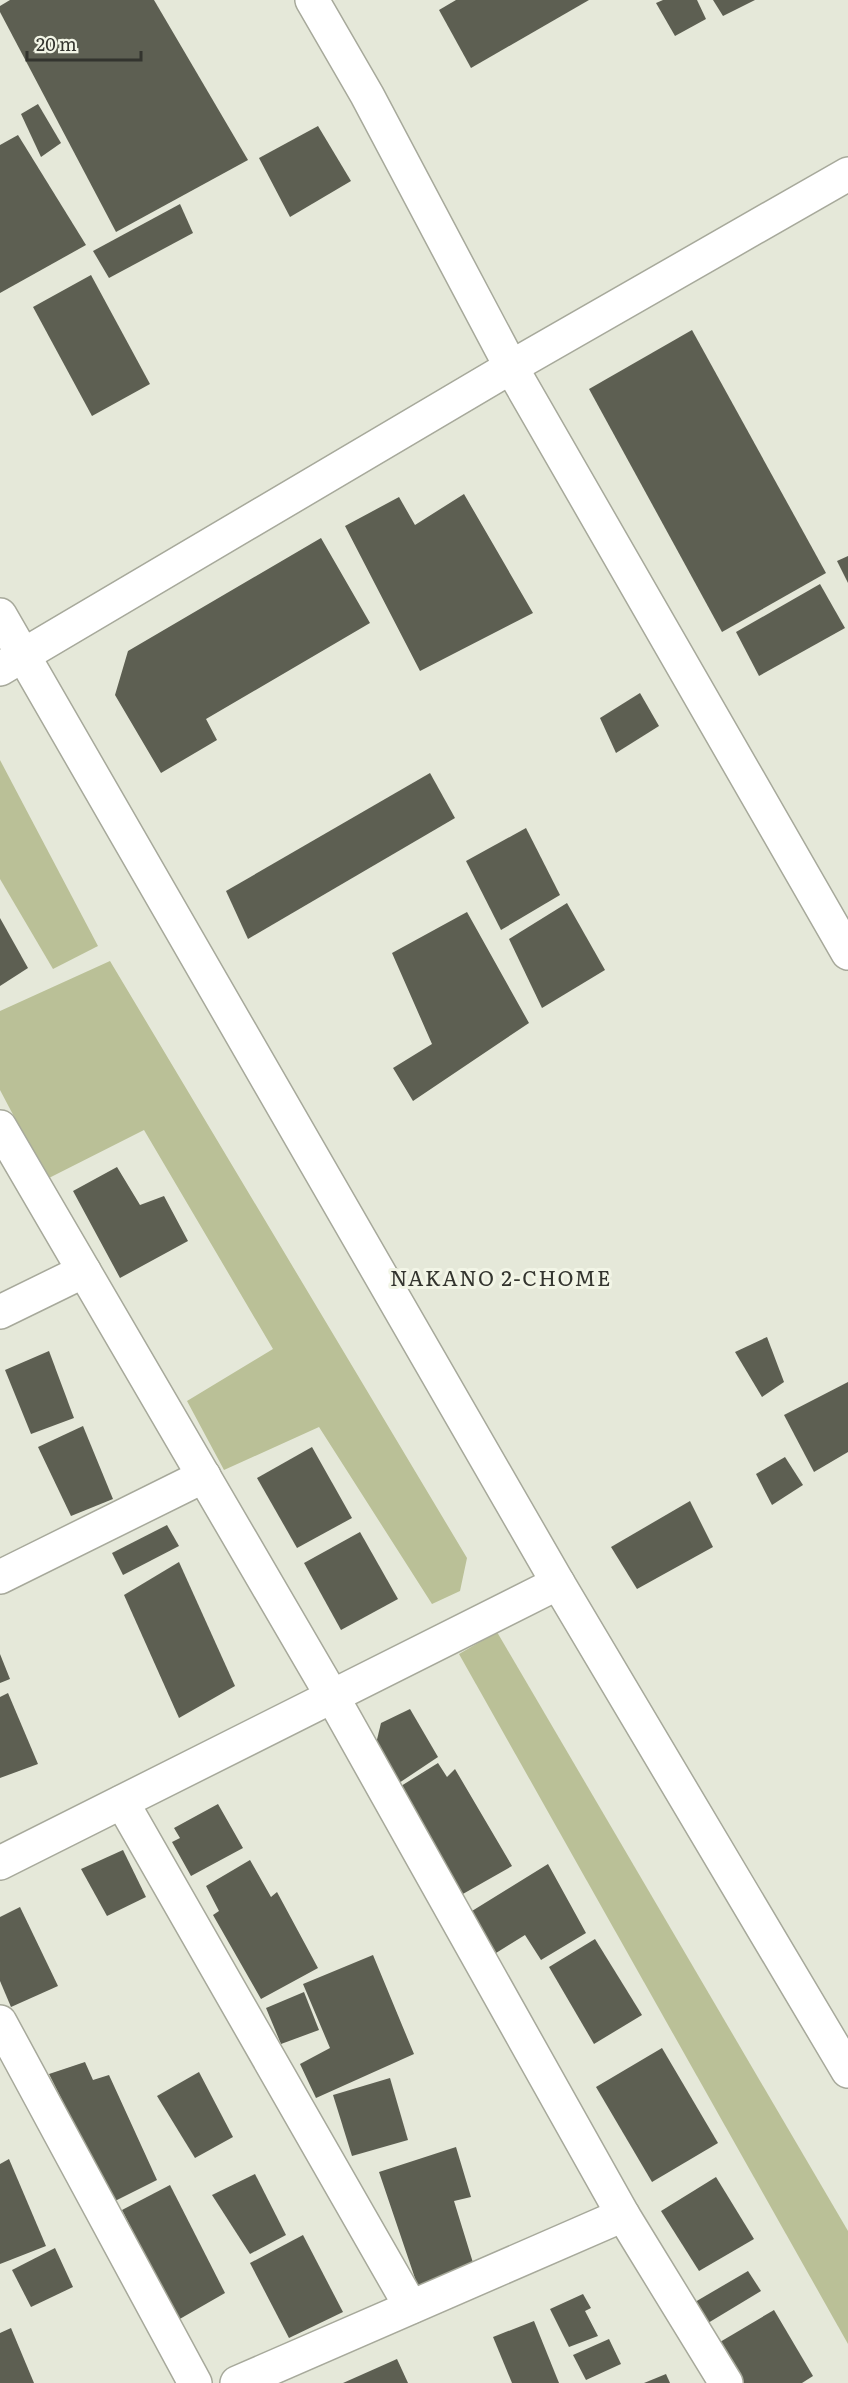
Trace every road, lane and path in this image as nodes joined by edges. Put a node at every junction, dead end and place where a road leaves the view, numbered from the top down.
1 (312, 0) edge
2 (848, 174) edge
3 (511, 367) junction
4 (0, 615) edge
5 (12, 662) edge
6 (848, 954) edge
7 (0, 1127) edge
8 (84, 1271) junction
9 (0, 1312) edge
10 (204, 1476) junction
11 (0, 1577) edge
12 (558, 1582) junction
13 (332, 1696) junction
14 (122, 1802) junction
15 (0, 1863) edge
16 (0, 2022) edge
17 (848, 2071) edge
18 (623, 2215) junction
19 (411, 2307) junction
20 (195, 2383) edge
21 (237, 2383) edge
22 (726, 2383) edge

1 - 3 street
2 - 3 street
3 - 5 street
3 - 6 street
4 - 5 street
5 - 12 street
7 - 8 street
8 - 9 street
8 - 10 street
10 - 11 street
10 - 13 street
12 - 13 street
12 - 17 street
13 - 14 street
13 - 18 street
14 - 15 street
14 - 19 street
16 - 20 street
18 - 19 street
18 - 22 street
19 - 21 street

